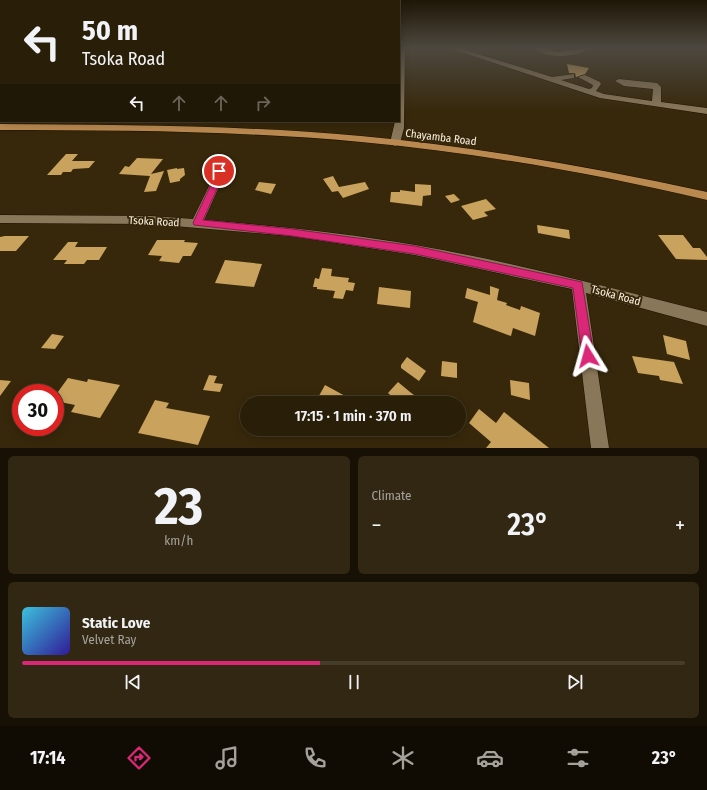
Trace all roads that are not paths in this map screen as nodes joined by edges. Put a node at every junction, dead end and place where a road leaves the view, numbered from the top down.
1 (401, 69) edge
2 (518, 69) edge
3 (571, 76) dead end
4 (582, 77) dead end
5 (550, 80) junction
6 (657, 87) dead end
7 (588, 92) junction
8 (400, 101) edge
9 (656, 104) junction
10 (707, 111) edge
11 (399, 122) edge
12 (0, 127) edge
13 (395, 143) junction
14 (219, 171) dead end
15 (707, 196) edge
16 (0, 218) edge
17 (197, 223) junction
18 (578, 285) junction
19 (707, 320) edge
20 (600, 448) edge

1 - 8 street
2 - 5 street
3 - 5 street
4 - 7 street
5 - 7 street
6 - 9 street
7 - 9 street
9 - 10 street
11 - 13 street
12 - 13 main road, Chayamba Road
13 - 15 main road, Chayamba Road
14 - 17 street
16 - 17 street, Tsoka Road
17 - 18 street, Tsoka Road
18 - 19 street, Tsoka Road
18 - 20 street

